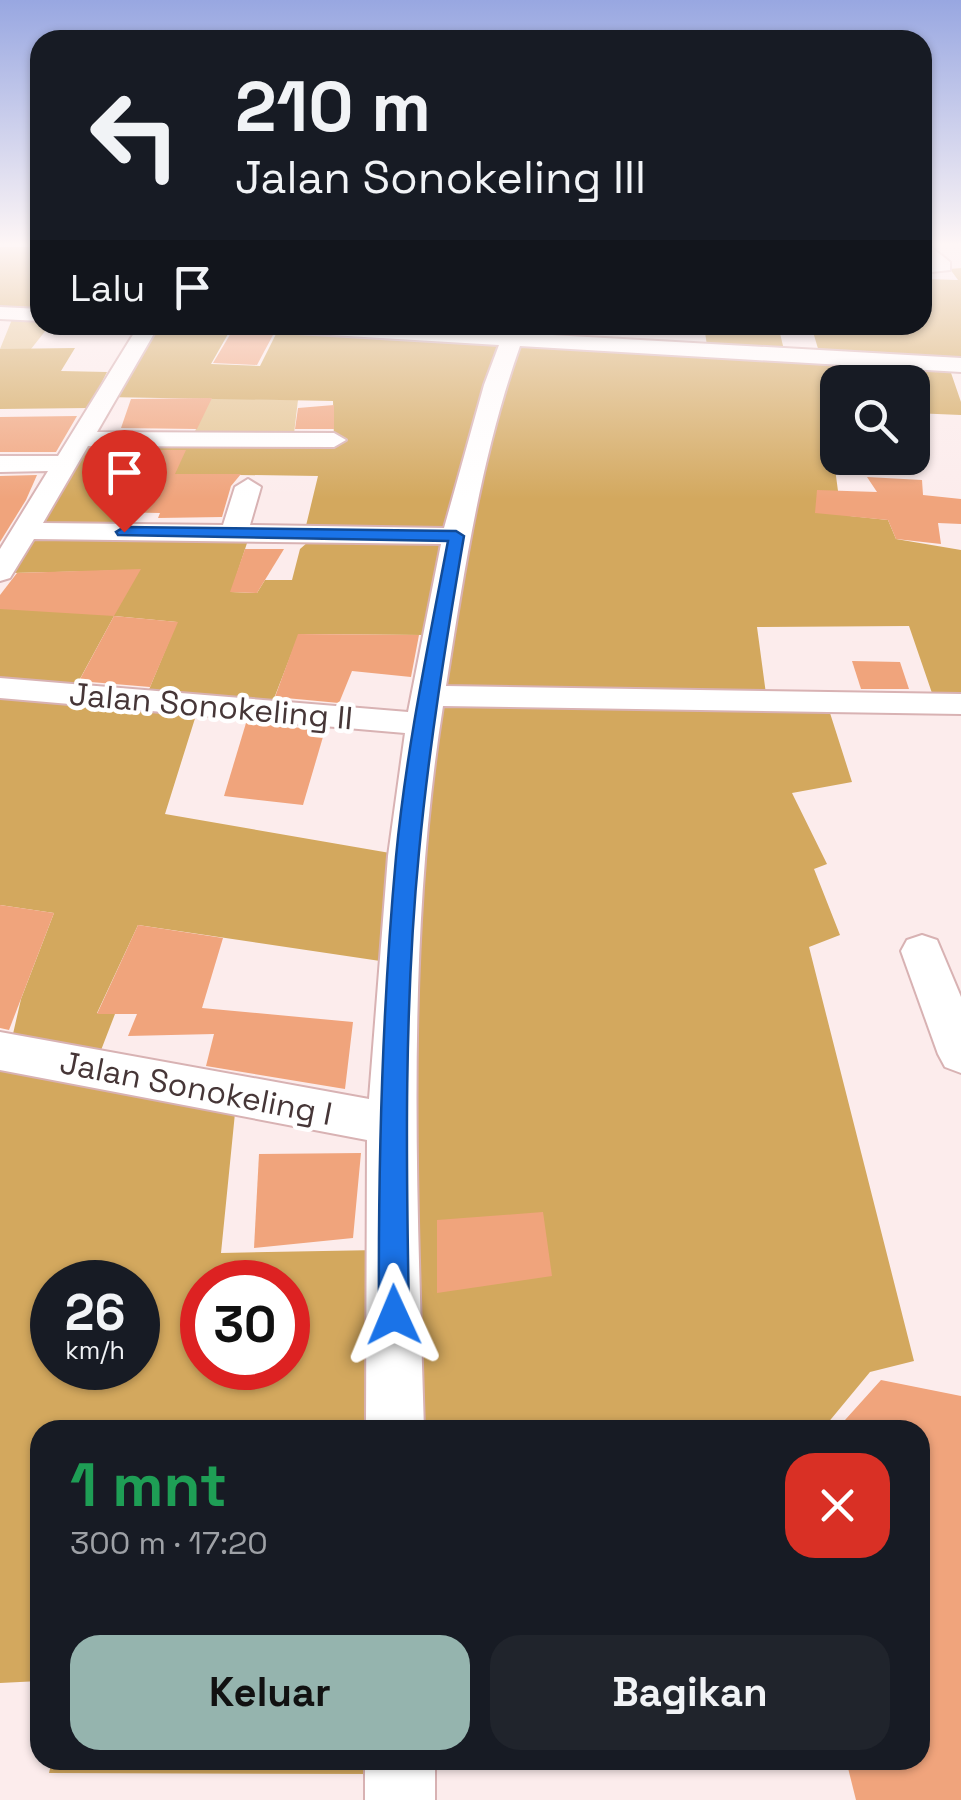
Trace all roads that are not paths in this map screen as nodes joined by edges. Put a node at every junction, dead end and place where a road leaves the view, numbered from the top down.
1 (143, 335) edge
2 (491, 335) edge
3 (695, 335) edge
4 (512, 339) junction
5 (698, 350) junction
6 (959, 372) edge
7 (79, 439) junction
8 (334, 440) dead end
9 (0, 464) edge
10 (64, 464) junction
11 (248, 487) dead end
12 (16, 527) edge
13 (234, 533) junction
14 (456, 536) junction
15 (0, 572) edge
16 (0, 688) edge
17 (961, 704) edge
18 (425, 710) junction
19 (922, 952) dead end
20 (0, 1051) edge
21 (961, 1054) edge
22 (392, 1124) junction
23 (396, 1420) edge
24 (400, 1770) edge
25 (400, 1800) edge

1 - 7 street
2 - 4 street
3 - 5 street
4 - 5 street
4 - 14 street
5 - 6 street
7 - 8 street
7 - 10 street
9 - 10 street
10 - 12 street
11 - 13 street
12 - 13 street
12 - 15 street
13 - 14 street
14 - 18 street
16 - 18 street, Jalan Sonokeling II
17 - 18 street, Jalan Sonokeling II
18 - 22 street
19 - 21 street
20 - 22 street, Jalan Sonokeling I
22 - 23 street
24 - 25 street

